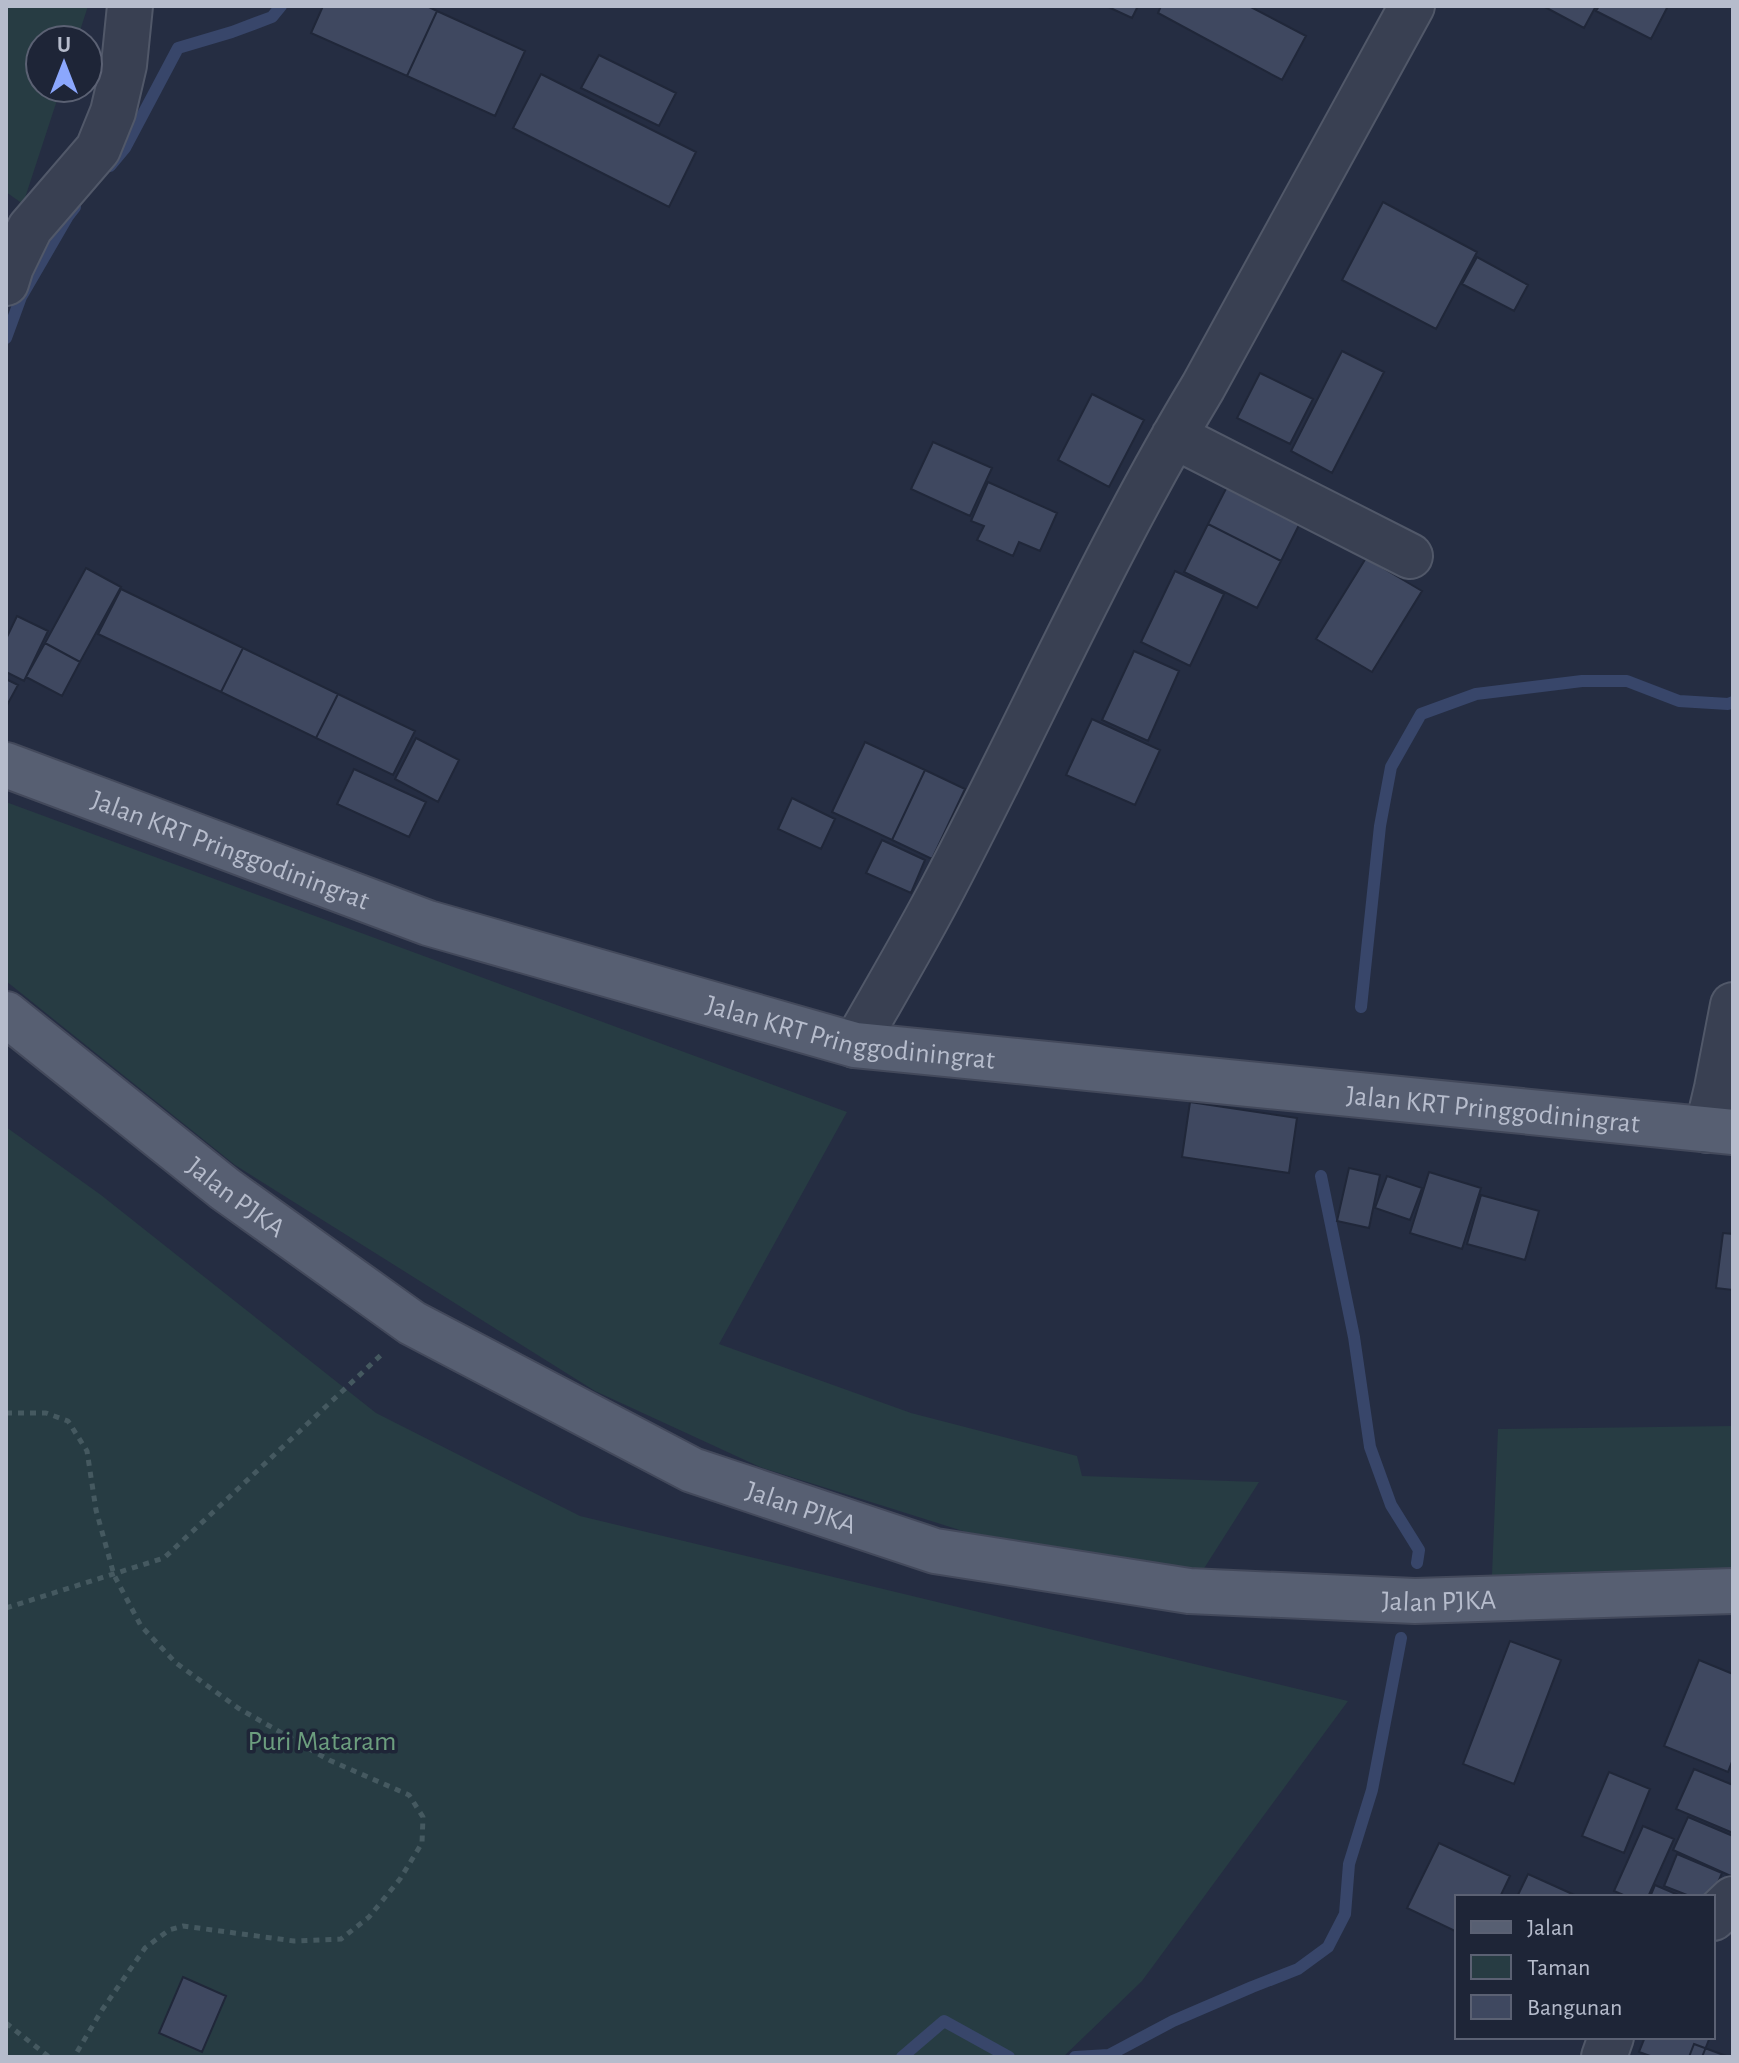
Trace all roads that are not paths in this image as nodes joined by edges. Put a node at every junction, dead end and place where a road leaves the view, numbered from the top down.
1 (130, 6) edge
2 (1412, 6) edge
3 (6, 283) edge
4 (1174, 436) junction
5 (1410, 556) dead end
6 (6, 765) edge
7 (6, 1014) edge
8 (1730, 1030) edge
9 (855, 1045) junction
10 (1720, 1131) edge
11 (1733, 1591) edge
12 (1733, 1899) edge
13 (1715, 1916) edge

1 - 3 street
2 - 4 street
4 - 5 street
4 - 9 street
6 - 9 main road, Jalan KRT Pringgodiningrat
7 - 11 main road, Jalan PJKA
8 - 10 street
9 - 10 main road, Jalan KRT Pringgodiningrat
12 - 13 street

